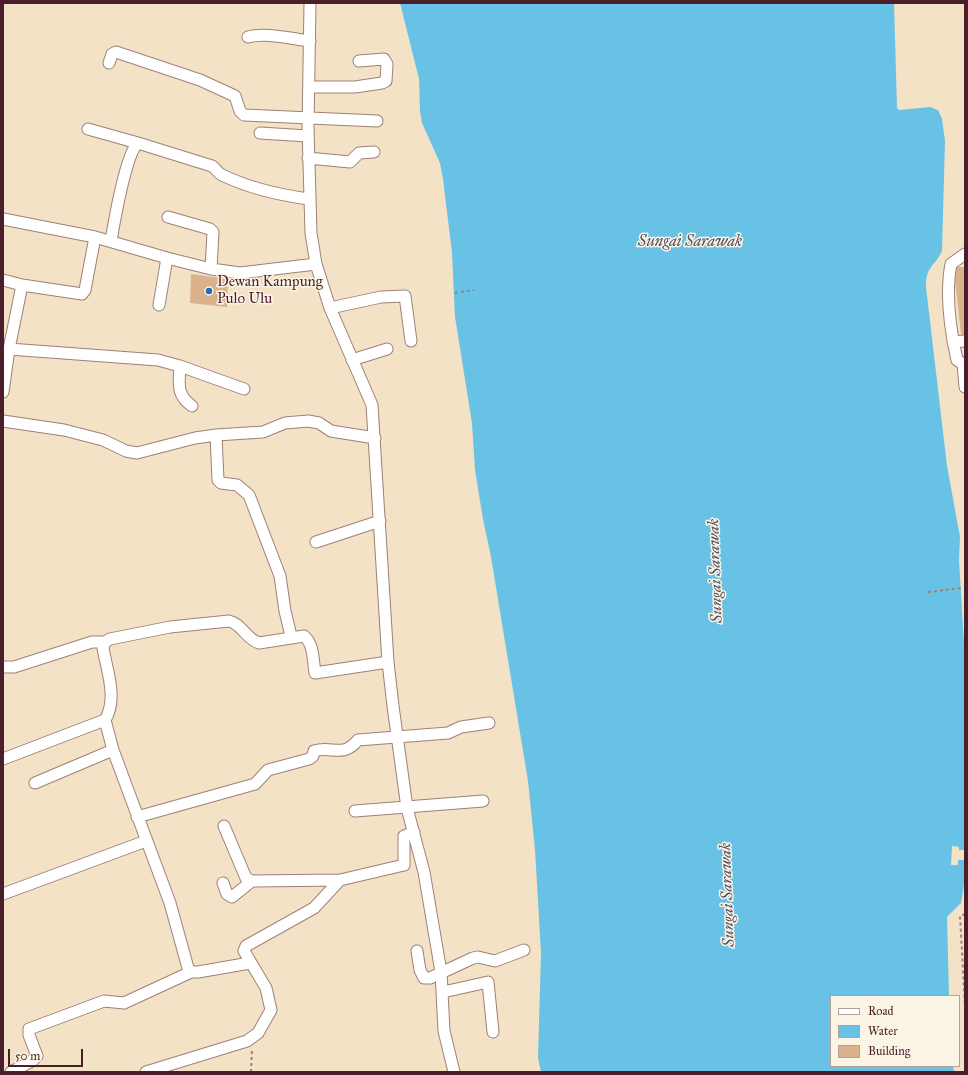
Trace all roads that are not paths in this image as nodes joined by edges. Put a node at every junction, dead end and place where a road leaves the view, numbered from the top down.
1 (310, 3) edge
2 (248, 37) dead end
3 (310, 41) junction
4 (359, 61) dead end
5 (109, 63) dead end
6 (309, 87) junction
7 (308, 119) junction
8 (377, 121) dead end
9 (88, 129) dead end
10 (260, 133) dead end
11 (308, 136) junction
12 (138, 143) junction
13 (374, 152) dead end
14 (308, 158) junction
15 (309, 199) junction
16 (168, 217) dead end
17 (3, 219) edge
18 (95, 237) junction
19 (111, 241) junction
20 (965, 254) edge
21 (167, 258) junction
22 (316, 264) junction
23 (211, 269) junction
24 (3, 280) edge
25 (22, 285) junction
26 (159, 305) dead end
27 (330, 308) junction
28 (411, 341) dead end
29 (965, 341) edge
30 (953, 342) junction
31 (9, 349) junction
32 (387, 349) dead end
33 (352, 360) junction
34 (964, 364) edge
35 (180, 366) junction
36 (965, 388) edge
37 (244, 389) dead end
38 (3, 392) edge
39 (192, 406) dead end
40 (3, 421) edge
41 (216, 436) junction
42 (375, 438) junction
43 (380, 521) junction
44 (316, 542) dead end
45 (291, 636) junction
46 (105, 642) junction
47 (388, 662) junction
48 (3, 668) edge
49 (105, 720) junction
50 (489, 723) dead end
51 (398, 739) junction
52 (113, 750) junction
53 (3, 759) edge
54 (35, 783) dead end
55 (483, 801) dead end
56 (407, 808) junction
57 (355, 811) dead end
58 (137, 817) junction
59 (224, 826) dead end
60 (414, 832) junction
61 (146, 841) junction
62 (340, 880) junction
63 (252, 881) junction
64 (222, 883) dead end
65 (3, 894) edge
66 (524, 950) dead end
67 (417, 951) dead end
68 (250, 963) junction
69 (192, 972) junction
70 (441, 972) junction
71 (443, 992) junction
72 (493, 1032) dead end
73 (11, 1072) edge
74 (146, 1072) edge
75 (454, 1072) edge

1 - 3 street
2 - 3 street
3 - 6 street
4 - 6 street
5 - 7 street
6 - 7 street
7 - 8 street
7 - 11 street
9 - 12 street
10 - 11 street
11 - 14 street
12 - 15 street
12 - 19 street
13 - 14 street
14 - 15 street
15 - 22 street
16 - 23 street
17 - 18 street
18 - 19 street
18 - 25 street
19 - 21 street
20 - 30 street
21 - 23 street
21 - 26 street
22 - 23 street
22 - 27 street
24 - 25 street
25 - 31 street
27 - 28 street
27 - 33 street
29 - 30 street
30 - 34 street
31 - 35 street
31 - 38 street
32 - 33 street
33 - 42 street
34 - 36 street
35 - 37 street
35 - 39 street
40 - 41 street
41 - 42 street
41 - 45 street
42 - 43 street
43 - 44 street
43 - 47 street
45 - 46 street
45 - 47 street
46 - 48 street
46 - 49 street
47 - 51 street
49 - 52 street
49 - 53 street
50 - 51 street
51 - 56 street
51 - 58 street
52 - 54 street
52 - 58 street
55 - 56 street
56 - 57 street
56 - 60 street
58 - 61 street
59 - 63 street
60 - 62 street
60 - 70 street
61 - 65 street
61 - 69 street
62 - 63 street
62 - 68 street
63 - 64 street
66 - 70 street
67 - 70 street
68 - 69 street
68 - 74 street
69 - 73 street
70 - 71 street
71 - 72 street
71 - 75 street

